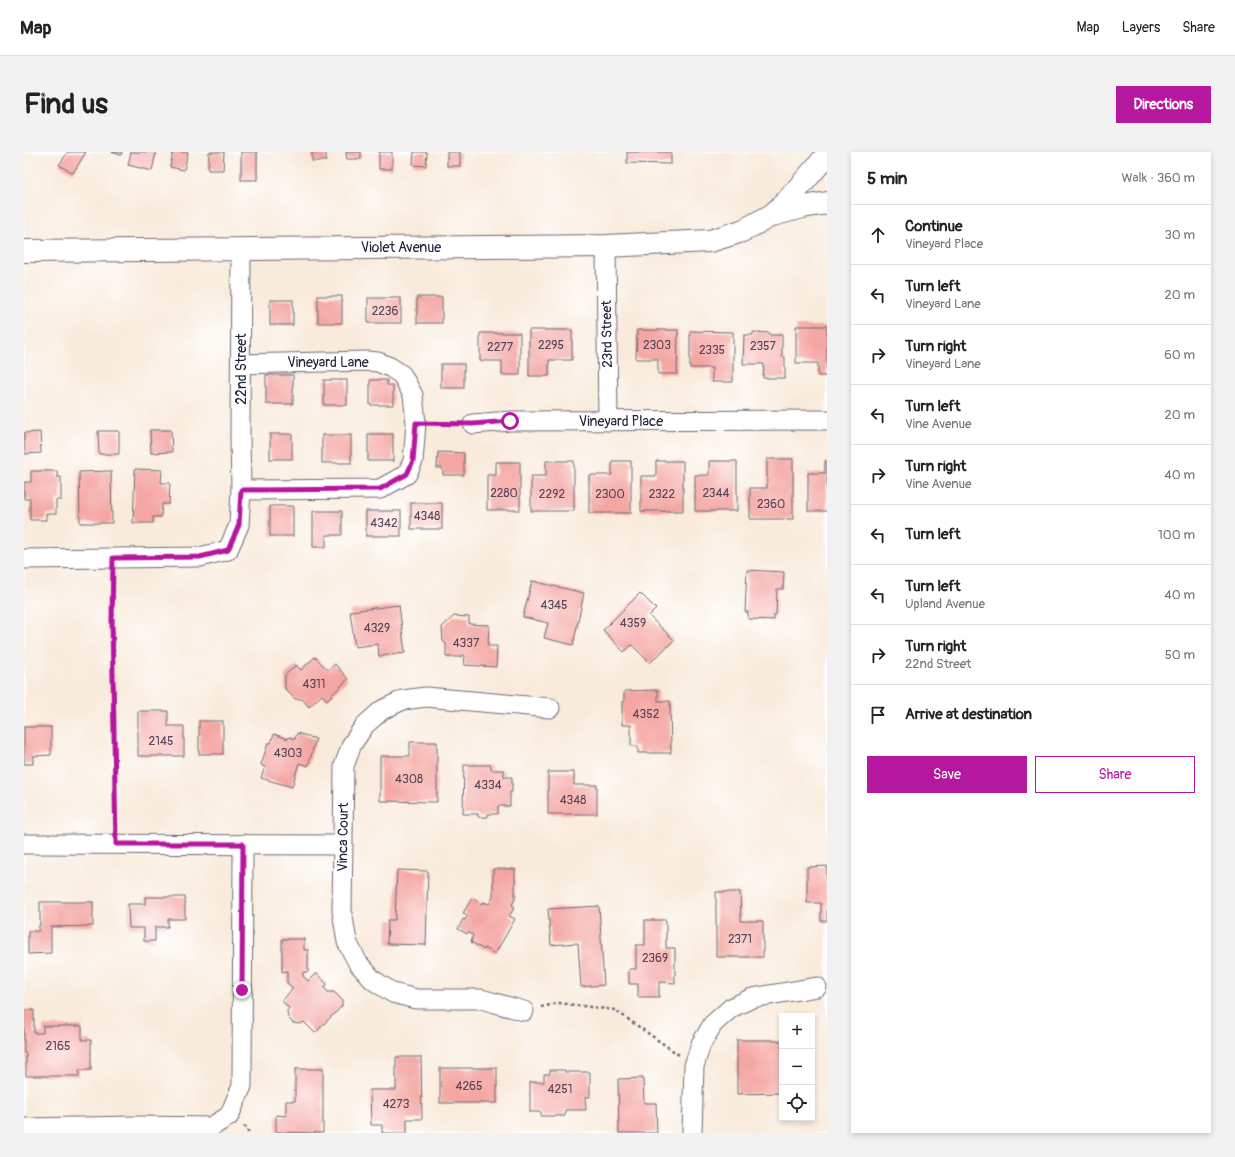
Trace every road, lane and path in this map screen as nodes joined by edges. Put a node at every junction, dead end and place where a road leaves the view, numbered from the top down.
1 (827, 155) edge
2 (827, 203) edge
3 (772, 215) junction
4 (606, 246) junction
5 (241, 248) junction
6 (24, 251) edge
7 (241, 364) junction
8 (827, 420) edge
9 (608, 421) junction
10 (416, 423) junction
11 (473, 424) joint
12 (241, 490) junction
13 (113, 558) junction
14 (24, 559) edge
15 (550, 708) dead end
16 (24, 844) edge
17 (116, 844) junction
18 (243, 844) junction
19 (343, 845) junction
20 (817, 987) dead end
21 (524, 1010) joint
22 (694, 1066) junction
23 (24, 1128) edge
24 (692, 1133) edge

1 - 3 main road
2 - 3 main road
3 - 4 main road, Violet Avenue
4 - 5 main road, Violet Avenue
4 - 9 street, 23rd Street
5 - 6 main road, Violet Avenue
5 - 7 street, 22nd Street
7 - 10 street, Vineyard Lane
7 - 12 street, 22nd Street
8 - 9 street, Vineyard Place
9 - 11 street, Vineyard Place
10 - 11 path
10 - 12 street, Vineyard Lane
12 - 13 street, 22nd Street
13 - 14 street
13 - 17 path
15 - 19 street, Vinca Court
16 - 17 street
17 - 18 street
18 - 19 street
18 - 23 street
19 - 21 street, Vinca Court
20 - 22 street
21 - 22 path
22 - 24 street

